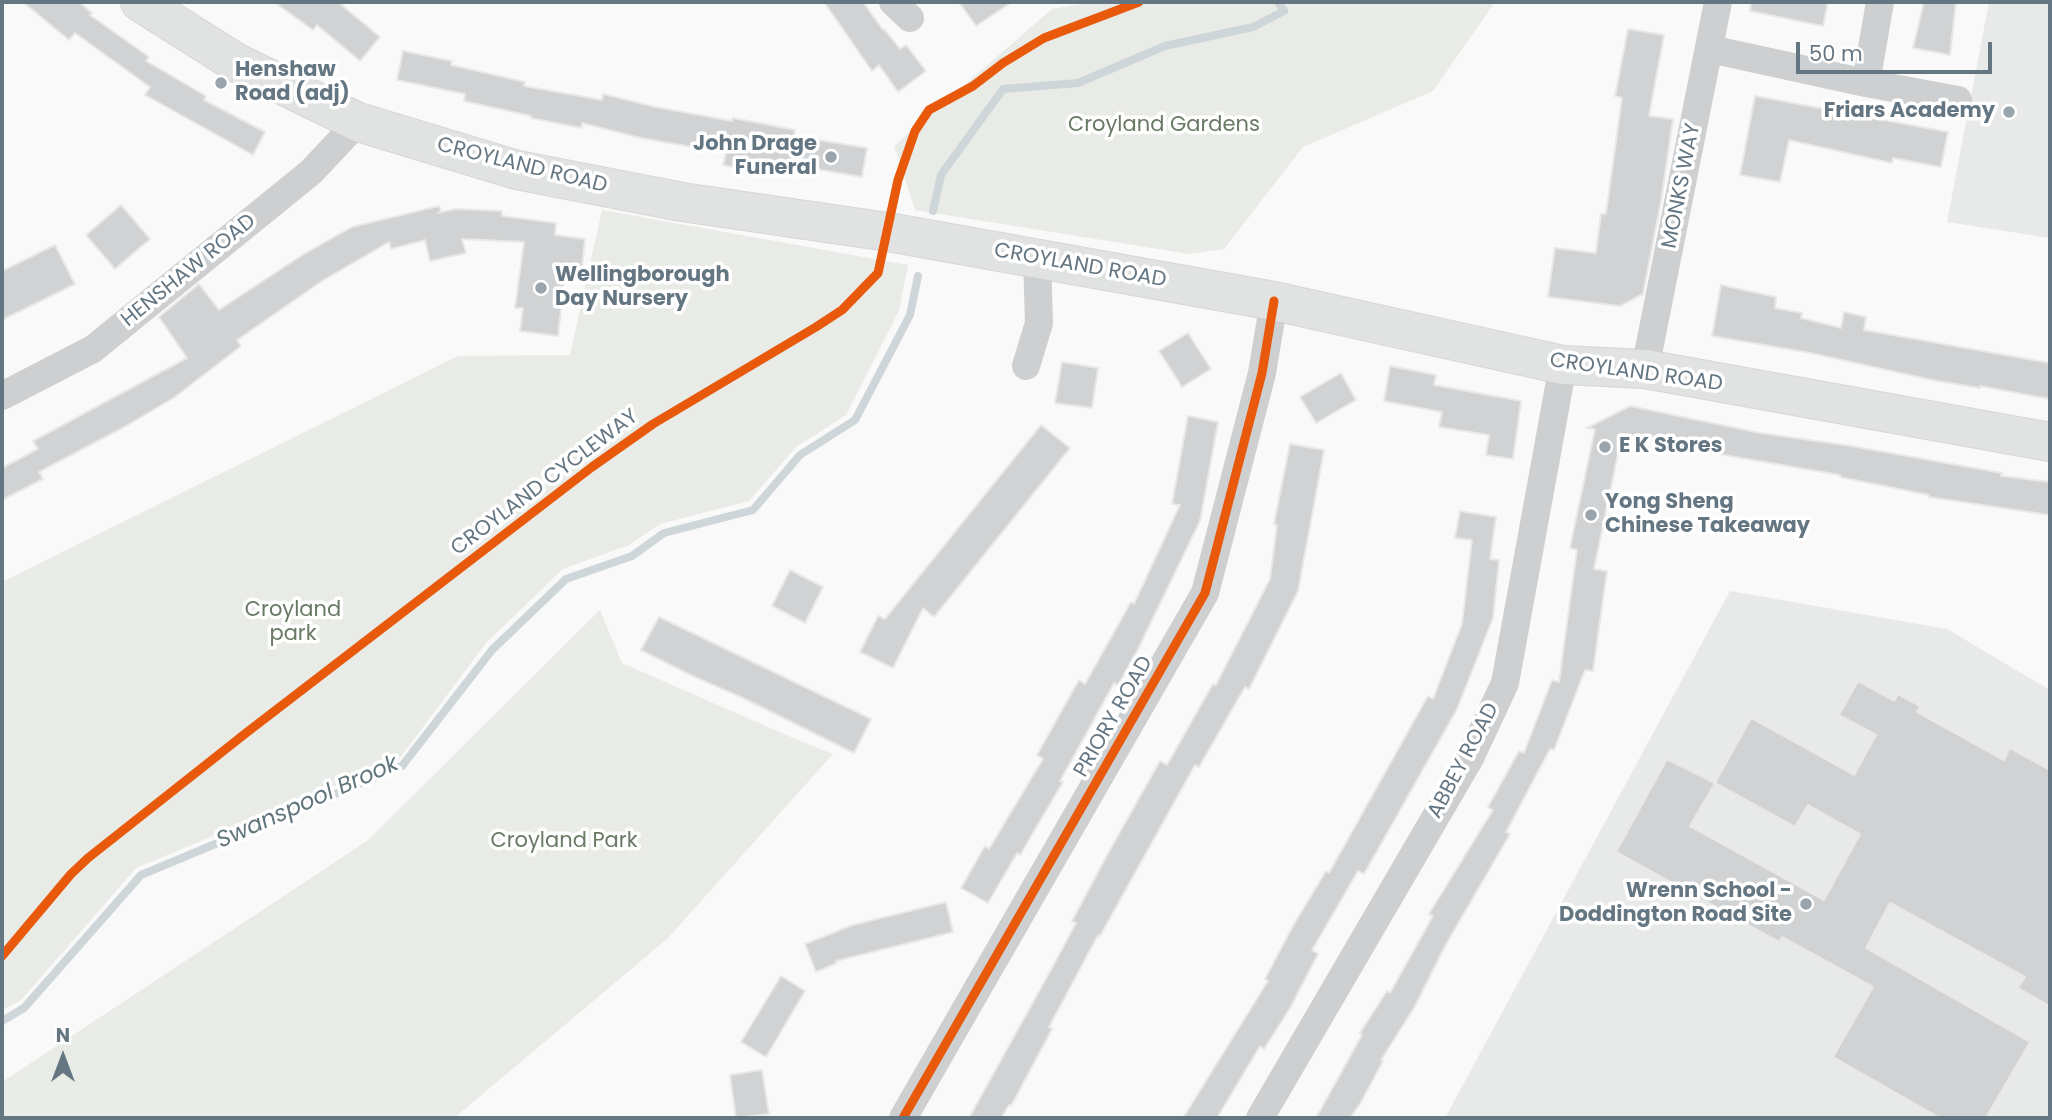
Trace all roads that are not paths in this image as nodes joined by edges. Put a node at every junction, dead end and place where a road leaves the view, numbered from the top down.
1 (140, 2) edge
2 (1718, 2) edge
3 (1880, 2) edge
4 (1710, 49) junction
5 (1866, 83) junction
6 (1958, 100) dead end
7 (358, 122) junction
8 (1037, 259) junction
9 (1274, 301) junction
10 (1563, 365) junction
11 (1026, 366) dead end
12 (1645, 369) junction
13 (2, 396) edge
14 (2050, 442) edge
15 (903, 1118) edge
16 (1260, 1118) edge

1 - 7 main road, CROYLAND ROAD
2 - 4 street, MONKS WAY
3 - 5 street
4 - 5 street
4 - 12 street, MONKS WAY
5 - 6 street
7 - 8 main road, CROYLAND ROAD
7 - 13 street, HENSHAW ROAD
8 - 9 main road, CROYLAND ROAD
8 - 11 street
9 - 10 main road, CROYLAND ROAD
9 - 15 street, PRIORY ROAD
10 - 12 main road, CROYLAND ROAD
10 - 16 street, ABBEY ROAD
12 - 14 main road, CROYLAND ROAD

